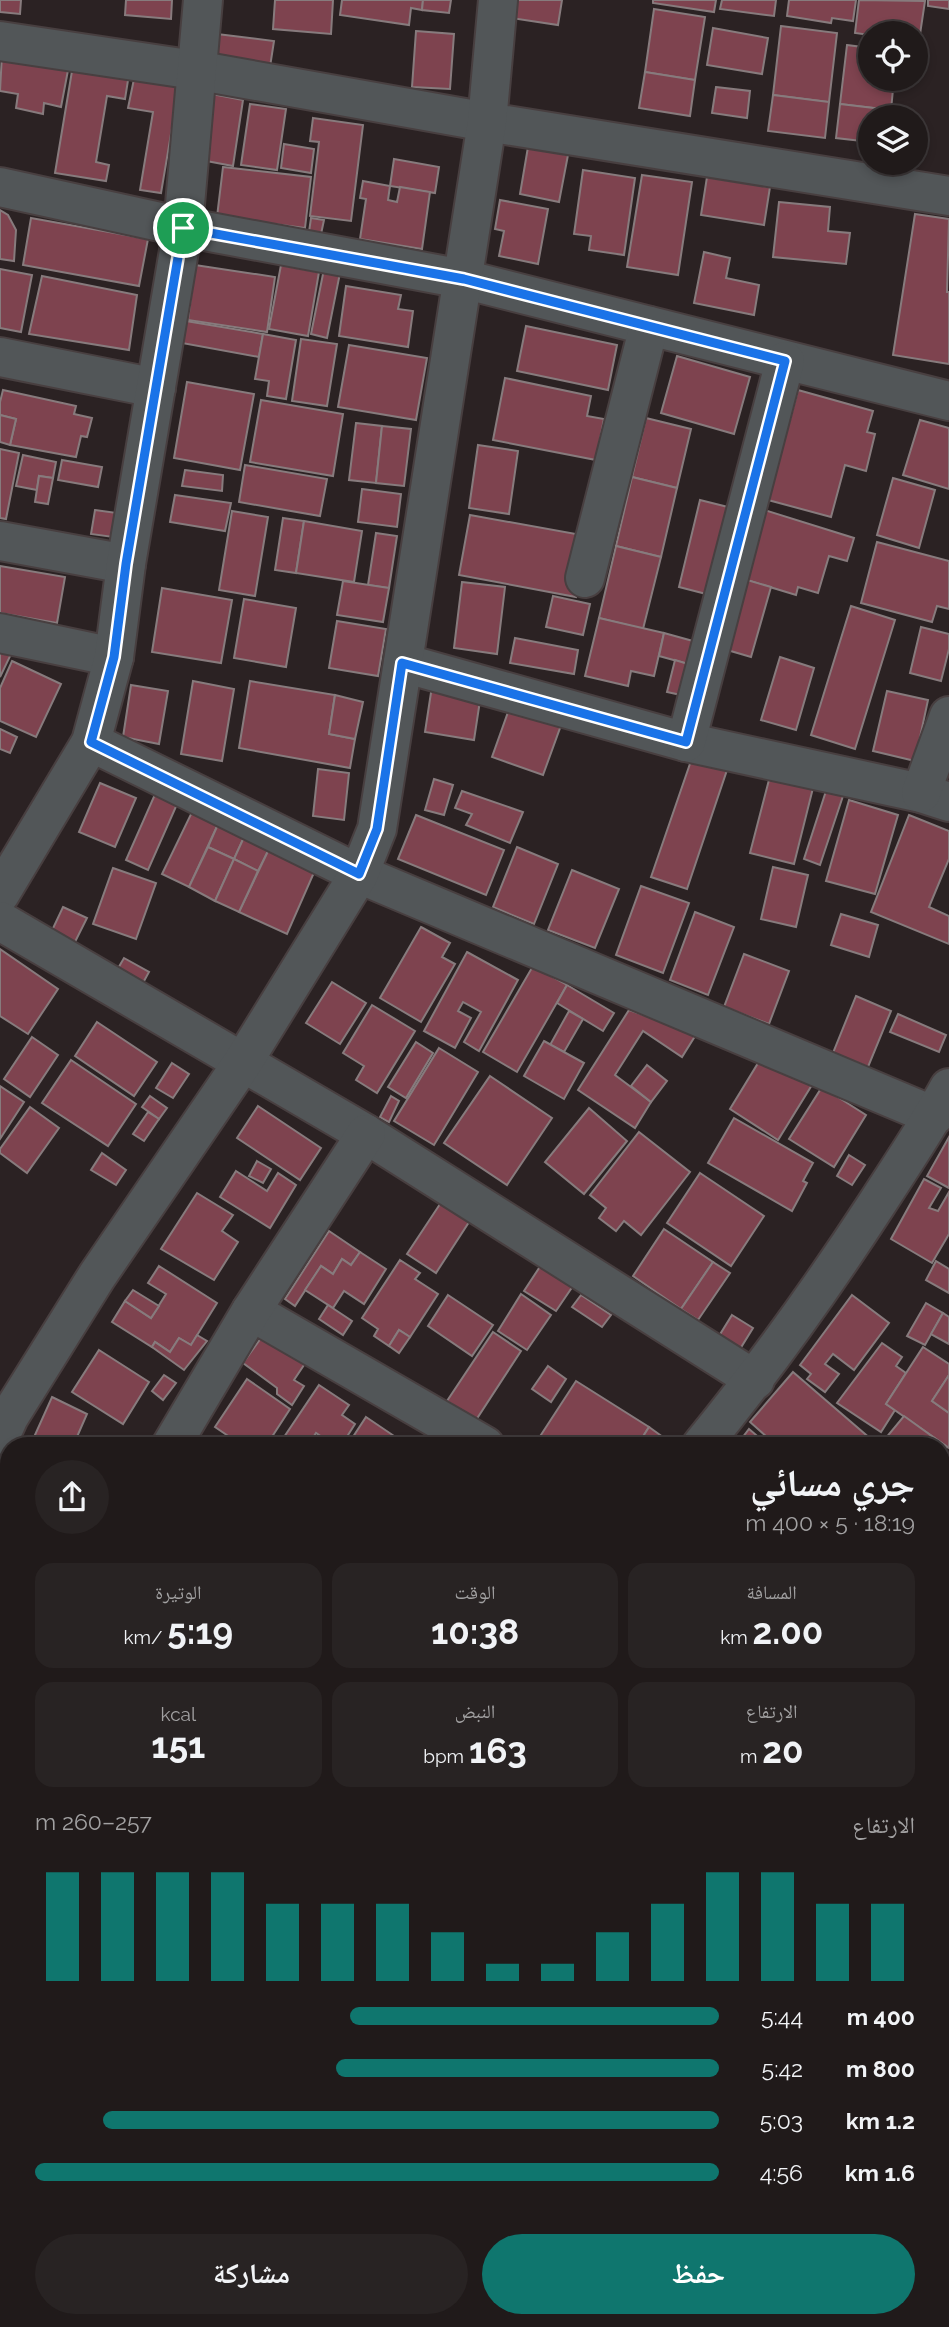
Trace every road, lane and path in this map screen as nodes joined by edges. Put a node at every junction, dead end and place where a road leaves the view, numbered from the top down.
1 (203, 0) edge
2 (498, 0) edge
3 (0, 41) edge
4 (195, 70) junction
5 (486, 122) junction
6 (0, 187) edge
7 (949, 196) edge
8 (183, 228) junction
9 (464, 279) junction
10 (649, 326) junction
11 (0, 357) edge
12 (785, 361) junction
13 (156, 388) junction
14 (949, 401) edge
15 (0, 541) edge
16 (126, 564) junction
17 (585, 578) dead end
18 (0, 633) edge
19 (114, 657) junction
20 (402, 663) junction
21 (949, 716) edge
22 (91, 742) junction
23 (686, 742) junction
24 (935, 798) edge
25 (359, 874) junction
26 (0, 894) edge
27 (0, 921) edge
28 (243, 1062) junction
29 (942, 1102) edge
30 (366, 1134) junction
31 (251, 1311) junction
32 (755, 1380) junction
33 (0, 1437) edge
34 (176, 1437) edge
35 (469, 1437) edge
36 (708, 1437) edge

1 - 4 street
2 - 5 street
3 - 4 street
4 - 5 street
4 - 8 street
5 - 7 street
5 - 9 street
6 - 8 street
8 - 9 street
8 - 13 street
9 - 10 street
9 - 20 street
10 - 12 street
10 - 17 street
11 - 13 street
12 - 14 street
12 - 23 street
13 - 16 street
15 - 16 street
16 - 19 street
18 - 19 street
19 - 22 street
20 - 23 street
20 - 25 street
21 - 24 street
22 - 25 street
22 - 26 street
23 - 24 street
25 - 28 street
25 - 29 street
27 - 28 street
28 - 30 street
28 - 33 street
29 - 32 street
30 - 31 street
30 - 32 street
31 - 34 street
31 - 35 street
32 - 36 street

